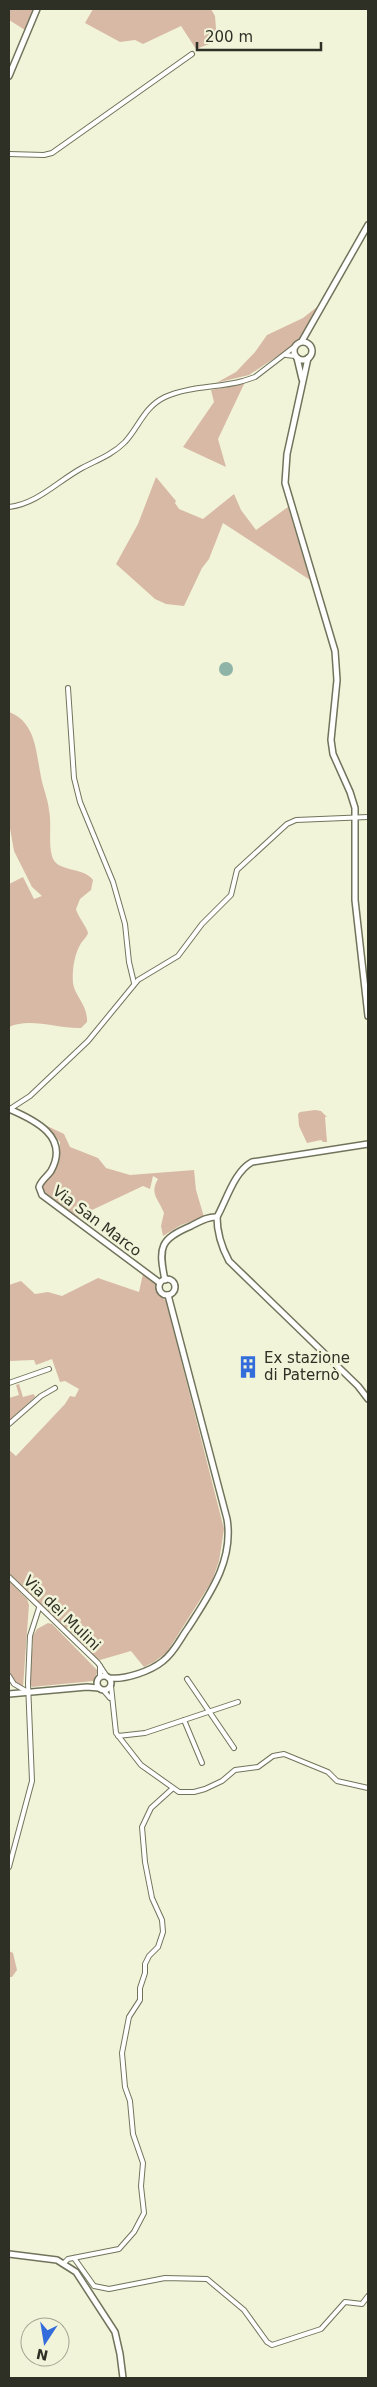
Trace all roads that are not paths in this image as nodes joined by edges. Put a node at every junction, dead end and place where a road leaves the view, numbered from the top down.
1 (37, 9) edge
2 (192, 54) dead end
3 (9, 76) edge
4 (9, 154) edge
5 (368, 225) edge
6 (318, 316) junction
7 (302, 341) junction
8 (310, 345) junction
9 (294, 347) junction
10 (284, 355) junction
11 (296, 357) junction
12 (308, 358) junction
13 (303, 385) junction
14 (9, 507) edge
15 (68, 688) dead end
16 (368, 817) edge
17 (356, 818) junction
18 (134, 983) junction
19 (368, 1016) edge
20 (9, 1109) edge
21 (368, 1144) edge
22 (217, 1217) junction
23 (162, 1281) junction
24 (168, 1295) junction
25 (49, 1368) dead end
26 (9, 1383) edge
27 (55, 1388) dead end
28 (368, 1399) edge
29 (9, 1424) edge
30 (9, 1577) edge
31 (40, 1608) junction
32 (100, 1666) junction
33 (9, 1676) edge
34 (187, 1679) dead end
35 (98, 1680) junction
36 (110, 1681) junction
37 (87, 1687) junction
38 (101, 1690) junction
39 (28, 1692) junction
40 (9, 1694) edge
41 (111, 1700) junction
42 (238, 1702) dead end
43 (209, 1712) junction
44 (184, 1720) junction
45 (118, 1736) junction
46 (234, 1748) dead end
47 (202, 1763) dead end
48 (368, 1788) edge
49 (172, 1789) junction
50 (9, 1866) edge
51 (9, 2254) edge
52 (74, 2258) junction
53 (64, 2264) junction
54 (368, 2296) edge
55 (123, 2378) edge

1 - 3 street
2 - 4 street
5 - 6 street
6 - 7 street
6 - 8 street
7 - 8 street
7 - 9 street
8 - 12 street
9 - 10 street
9 - 11 street
10 - 11 street
10 - 14 street
11 - 12 street
11 - 13 street
12 - 13 street
13 - 17 street
15 - 18 street
16 - 17 street
17 - 18 street
17 - 19 street
18 - 20 street
20 - 23 street, Via San Marco
21 - 22 street
22 - 23 street
22 - 28 street
23 - 24 street
23 - 24 street
24 - 36 street
25 - 26 street
27 - 29 street
30 - 31 street, Via dei Mulini
31 - 32 street, Via dei Mulini
31 - 39 street
32 - 35 street
32 - 36 street, Via dei Mulini
33 - 39 street
34 - 43 street
35 - 36 street
35 - 37 street
35 - 38 street
36 - 38 street
36 - 41 street
37 - 38 street
37 - 39 street
38 - 41 street
39 - 40 street
39 - 50 street
41 - 45 street
42 - 43 street
43 - 44 street
43 - 46 street
44 - 45 street
44 - 47 street
45 - 49 street
48 - 49 street
49 - 52 street
51 - 53 street
52 - 53 street
52 - 54 street
53 - 55 street

